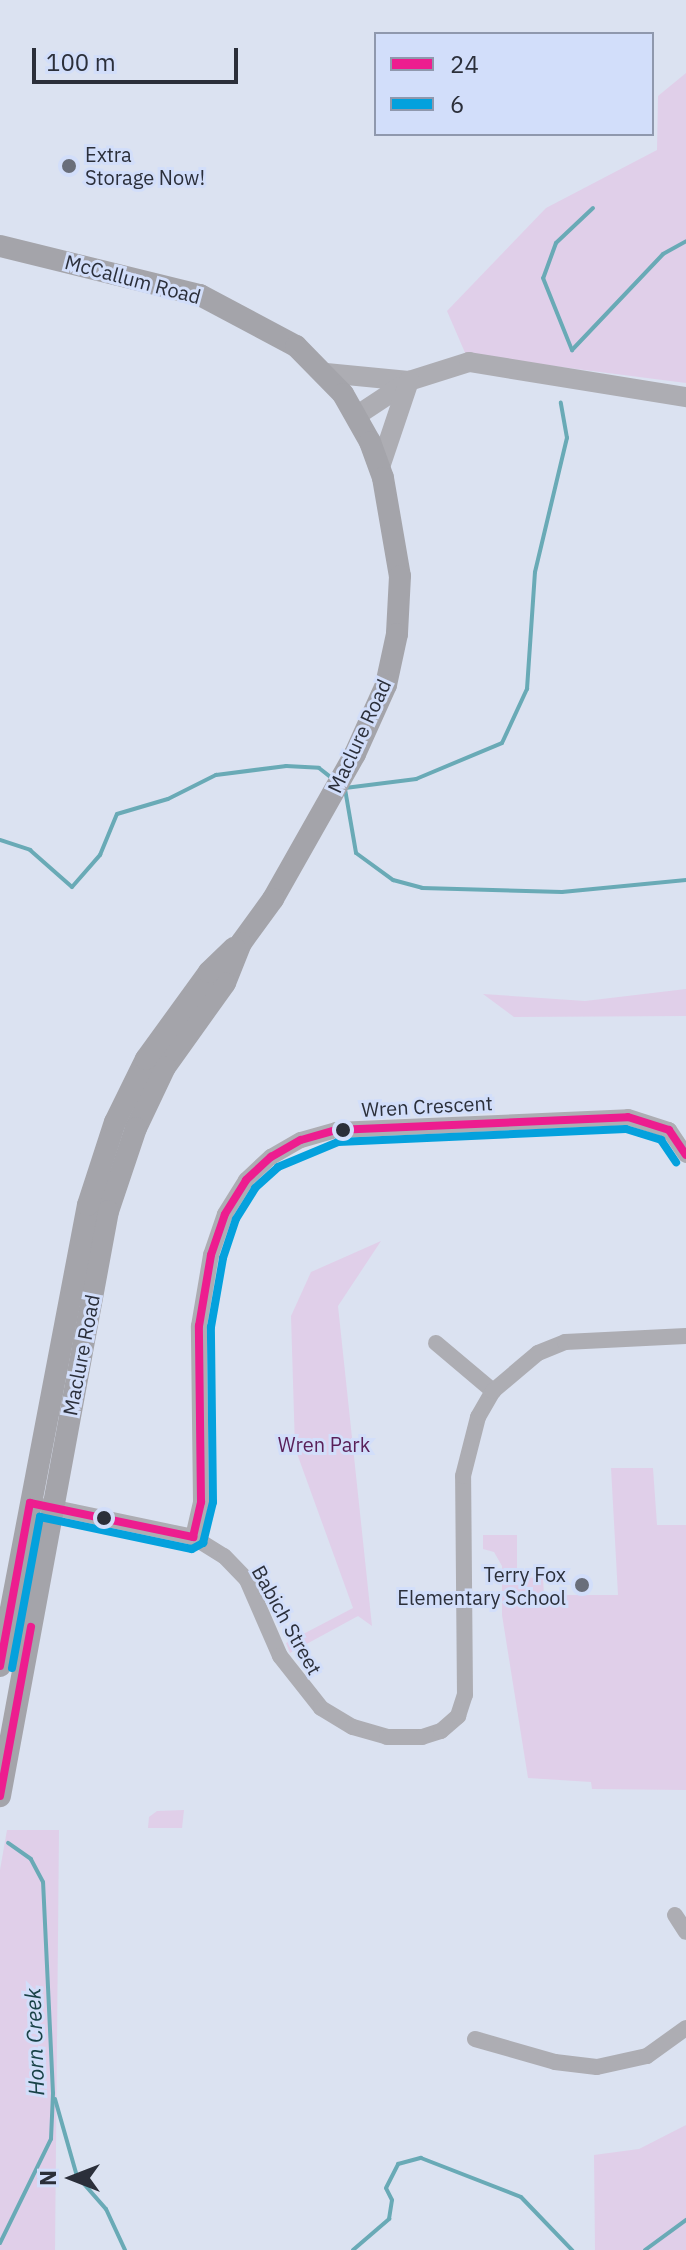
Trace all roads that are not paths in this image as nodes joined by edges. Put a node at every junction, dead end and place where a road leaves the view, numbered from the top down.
1 (0, 246) edge
2 (326, 373) junction
3 (409, 381) junction
4 (686, 397) edge
5 (356, 416) junction
6 (380, 467) junction
7 (686, 1155) edge
8 (686, 1336) edge
9 (436, 1343) dead end
10 (493, 1391) junction
11 (41, 1505) junction
12 (193, 1537) junction
13 (0, 1666) edge
14 (0, 1796) edge
15 (675, 1915) dead end
16 (686, 1932) edge
17 (686, 2028) edge
18 (475, 2039) dead end

1 - 2 main road, McCallum Road
2 - 3 street
2 - 5 main road, McCallum Road
3 - 4 street
3 - 5 street
3 - 6 street
5 - 6 main road, Maclure Road
6 - 11 main road, Maclure Road
7 - 12 street, Wren Crescent
8 - 10 street, Babich Street
9 - 10 street
10 - 12 street, Babich Street
11 - 12 street, Babich Street
11 - 13 main road, Maclure Road
11 - 14 main road, Maclure Road
15 - 16 street
17 - 18 street

